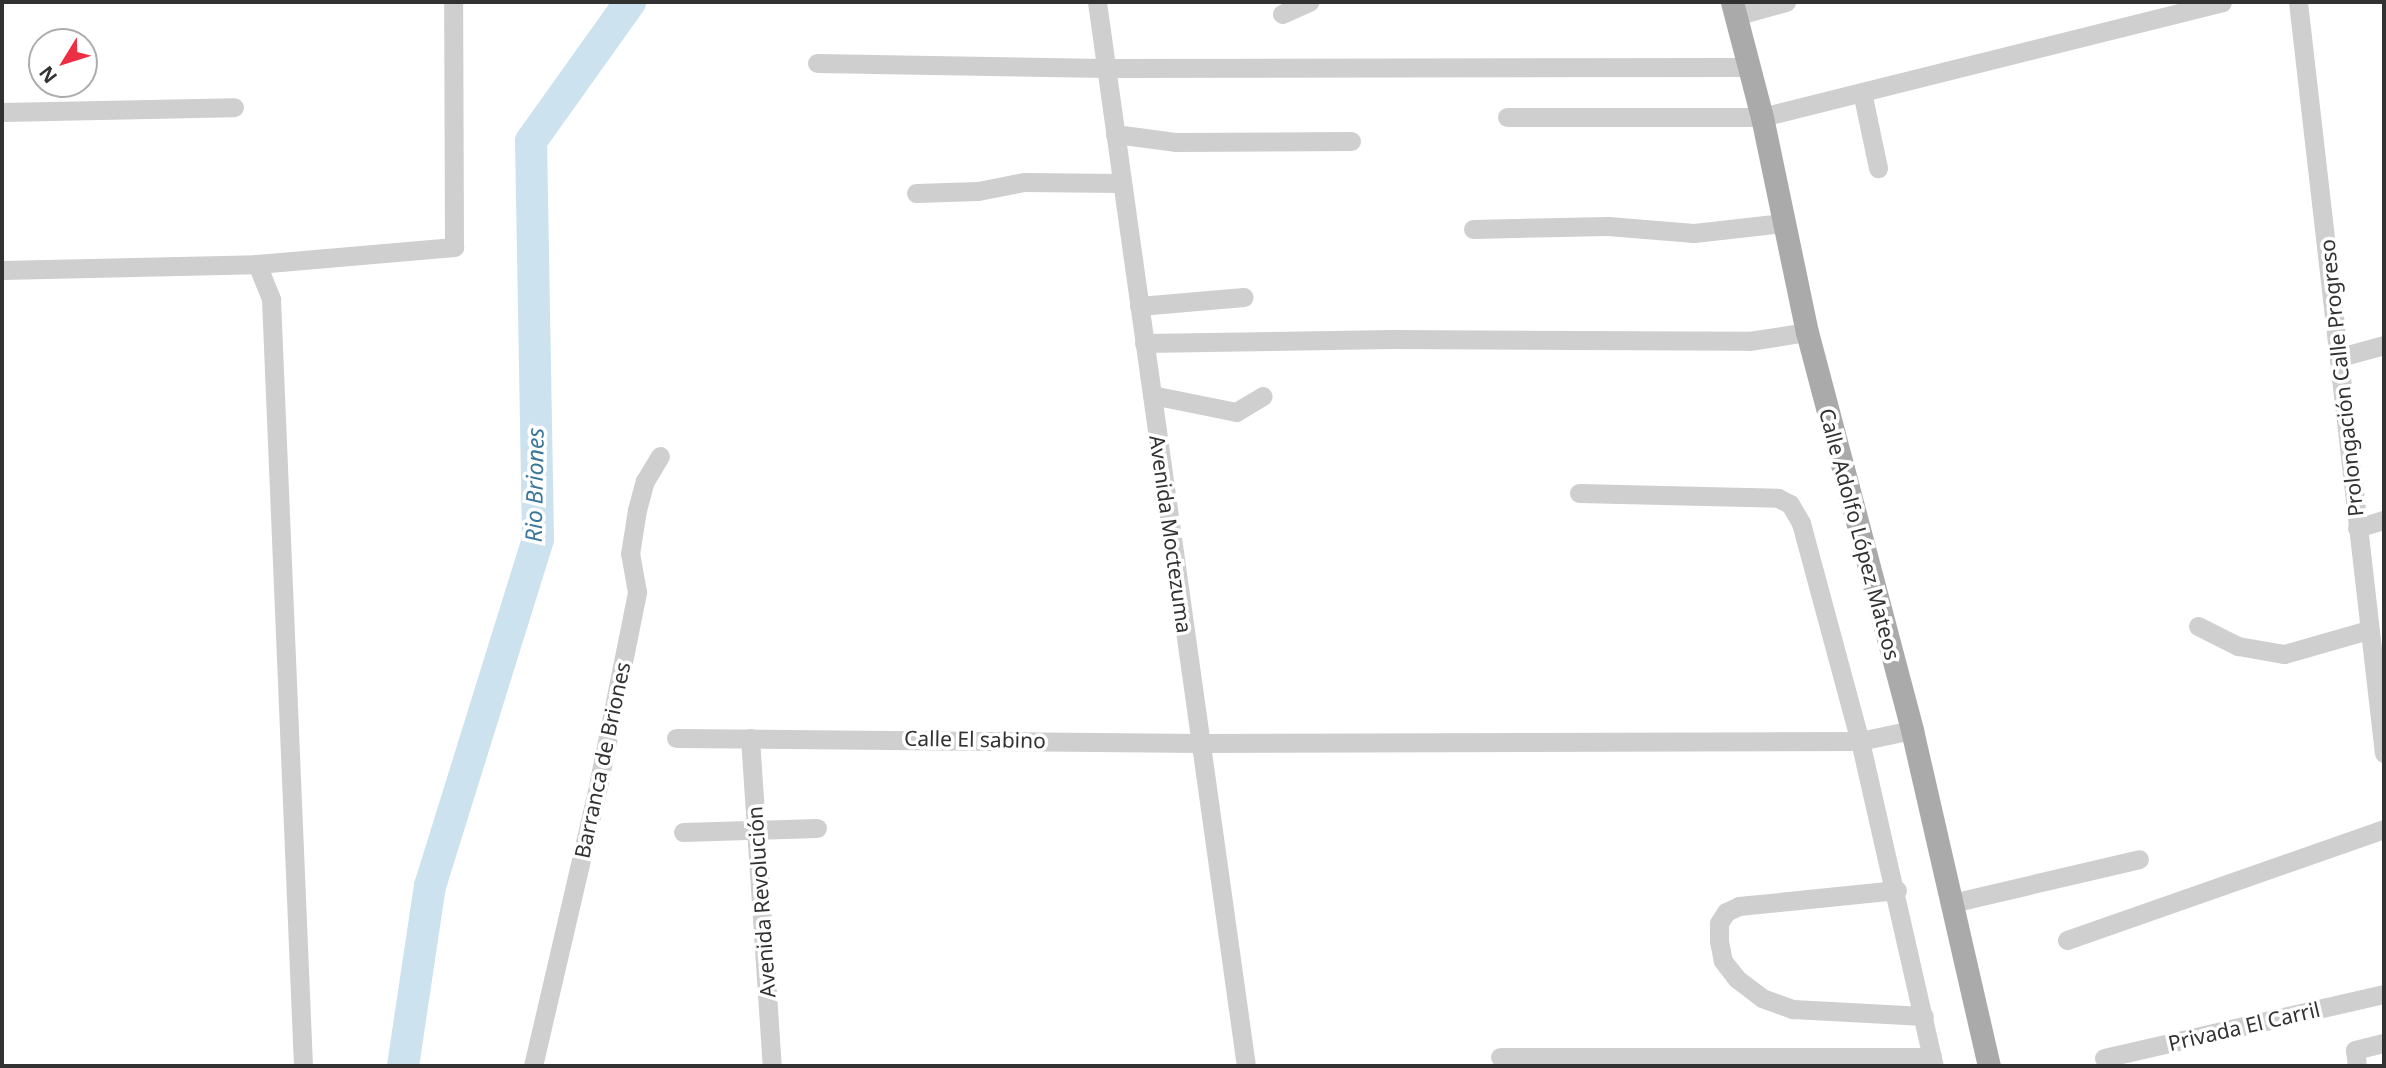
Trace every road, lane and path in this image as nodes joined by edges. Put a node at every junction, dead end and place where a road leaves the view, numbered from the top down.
1 (453, 2) edge
2 (1097, 2) edge
3 (1309, 2) edge
4 (1787, 2) edge
5 (2222, 2) edge
6 (2298, 2) edge
7 (1733, 9) edge
8 (1282, 14) dead end
9 (817, 63) dead end
10 (1748, 67) junction
11 (1106, 68) junction
12 (1862, 92) junction
13 (234, 107) dead end
14 (2, 112) edge
15 (1507, 117) dead end
16 (1762, 117) junction
17 (1115, 134) junction
18 (1351, 141) dead end
19 (1878, 168) dead end
20 (1122, 183) junction
21 (916, 193) dead end
22 (1783, 223) junction
23 (1473, 229) dead end
24 (257, 264) junction
25 (2, 270) edge
26 (1244, 297) dead end
27 (1139, 306) junction
28 (1807, 332) junction
29 (1144, 343) junction
30 (2384, 345) edge
31 (2340, 357) junction
32 (1152, 395) junction
33 (1263, 396) dead end
34 (660, 456) dead end
35 (1579, 493) dead end
36 (2384, 520) edge
37 (2357, 528) junction
38 (2198, 626) dead end
39 (2368, 631) junction
40 (1912, 730) junction
41 (676, 738) dead end
42 (750, 738) junction
43 (1860, 741) junction
44 (1200, 743) junction
45 (2384, 753) edge
46 (817, 828) dead end
47 (756, 829) junction
48 (2384, 829) edge
49 (683, 832) dead end
50 (2139, 859) dead end
51 (1897, 890) junction
52 (1952, 903) junction
53 (2067, 940) dead end
54 (2384, 994) edge
55 (1924, 1016) junction
56 (2384, 1043) edge
57 (1500, 1057) dead end
58 (2104, 1058) dead end
59 (1933, 1062) edge
60 (303, 1066) edge
61 (533, 1066) edge
62 (772, 1066) edge
63 (1246, 1066) edge
64 (1989, 1066) edge
65 (2357, 1066) edge

1 - 24 street
2 - 11 street, Avenida Moctezuma
3 - 8 street
4 - 7 street
5 - 12 street
6 - 31 street, Prolongación Calle Progreso
7 - 10 main road, Calle Adolfo López Mateos
9 - 11 street
10 - 11 street
10 - 16 main road, Calle Adolfo López Mateos
11 - 17 street, Avenida Moctezuma
12 - 16 street
12 - 19 street
13 - 14 street
15 - 16 street
16 - 22 main road, Calle Adolfo López Mateos
17 - 18 street
17 - 20 street, Avenida Moctezuma
20 - 21 street
20 - 27 street, Avenida Moctezuma
22 - 23 street
22 - 28 main road, Calle Adolfo López Mateos
24 - 25 street
24 - 60 street
26 - 27 street
27 - 29 street, Avenida Moctezuma
28 - 29 street
28 - 40 main road, Calle Adolfo López Mateos
29 - 32 street, Avenida Moctezuma
30 - 31 street
31 - 37 street, Prolongación Calle Progreso
32 - 33 street
32 - 44 street, Avenida Moctezuma
34 - 61 street, Barranca de Briones
35 - 43 street
36 - 37 street
37 - 39 street, Prolongación Calle Progreso
38 - 39 street
39 - 45 street, Prolongación Calle Progreso
40 - 43 street, Calle El sabino
40 - 52 main road, Calle Adolfo López Mateos
41 - 42 street, Calle El sabino
42 - 44 street, Calle El sabino
42 - 47 street, Avenida Revolución
43 - 44 street, Calle El sabino
43 - 51 street
44 - 63 street, Avenida Moctezuma
46 - 47 street
47 - 49 street
47 - 62 street, Avenida Revolución
48 - 53 street
50 - 52 street
51 - 55 street
51 - 55 street
52 - 64 main road, Calle Adolfo López Mateos
54 - 58 street, Privada El Carril
55 - 59 street
56 - 65 street
57 - 59 street

